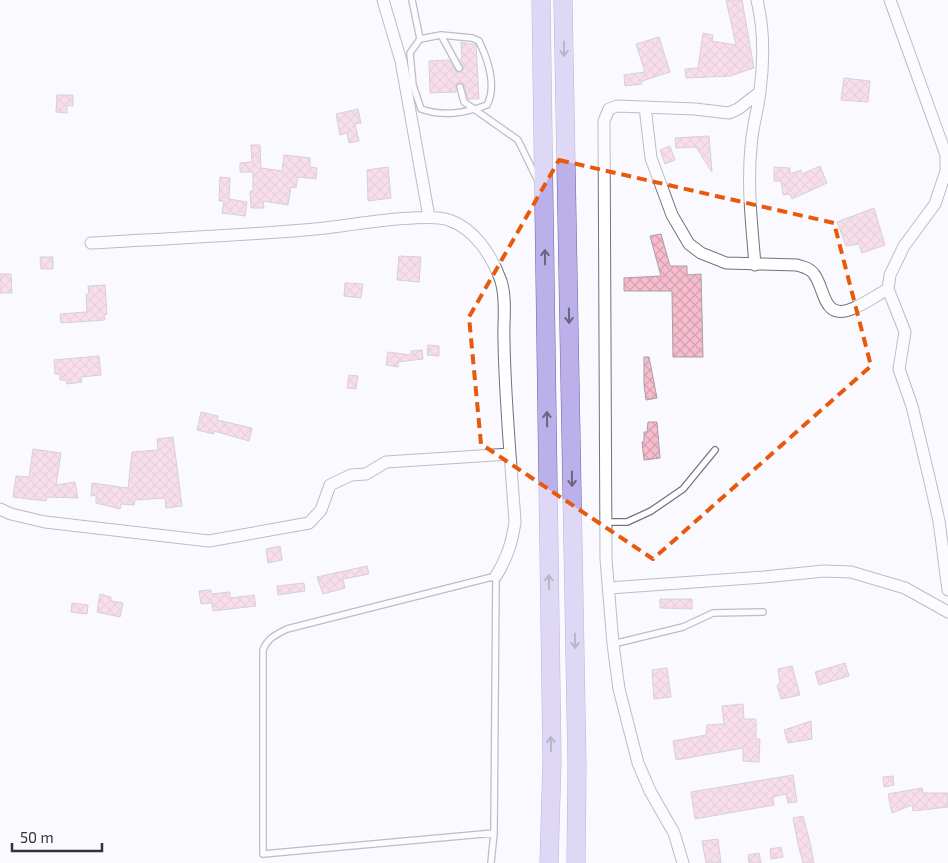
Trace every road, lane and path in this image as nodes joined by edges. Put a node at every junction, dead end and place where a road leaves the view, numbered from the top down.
1 (383, 0) edge
2 (412, 0) edge
3 (541, 0) edge
4 (563, 0) edge
5 (757, 0) edge
6 (890, 0) edge
7 (441, 35) junction
8 (420, 39) junction
9 (459, 68) dead end
10 (460, 87) dead end
11 (760, 92) junction
12 (645, 107) junction
13 (475, 109) junction
14 (545, 199) junction
15 (430, 217) junction
16 (91, 243) dead end
17 (755, 265) junction
18 (888, 289) junction
19 (715, 450) dead end
20 (510, 454) junction
21 (0, 509) edge
22 (606, 522) junction
23 (496, 576) junction
24 (947, 582) edge
25 (610, 588) junction
26 (763, 612) dead end
27 (948, 612) edge
28 (613, 644) junction
29 (551, 775) junction
30 (494, 833) junction
31 (577, 842) junction
32 (492, 863) edge
33 (542, 863) edge
34 (549, 863) edge
35 (576, 863) edge
36 (586, 863) edge
37 (683, 863) edge

1 - 15 street
2 - 8 lane
3 - 14 main road
4 -> 31 main road
5 - 11 street
6 - 18 street
7 - 8 lane
7 - 9 lane
7 - 13 lane
8 - 13 lane
10 - 13 lane
11 - 12 street
11 - 17 street
12 - 17 street
12 - 22 street
13 - 14 lane
29 -> 14 main road
15 - 16 street
15 - 20 street
17 - 18 street
18 - 24 street
19 - 22 lane
20 - 21 street
20 - 23 street
22 - 25 street
23 - 30 lane
23 - 30 lane
25 - 27 street
25 - 28 street
26 - 28 lane
28 - 37 street
29 - 33 street
29 - 34 main road
30 - 32 lane
31 - 35 main road
31 - 36 main road

